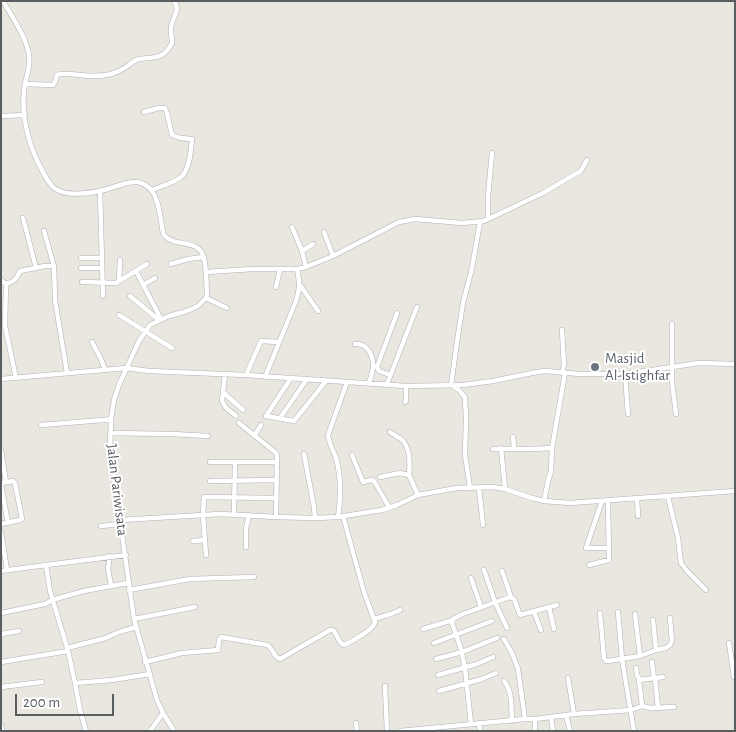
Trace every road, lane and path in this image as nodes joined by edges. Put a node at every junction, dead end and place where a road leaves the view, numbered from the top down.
1 (3, 1) edge
2 (174, 1) edge
3 (25, 84) junction
4 (144, 112) dead end
5 (25, 115) junction
6 (1, 116) edge
7 (492, 153) dead end
8 (587, 160) dead end
9 (152, 190) junction
10 (100, 191) junction
11 (23, 218) dead end
12 (488, 219) junction
13 (480, 222) junction
14 (292, 227) dead end
15 (44, 231) dead end
16 (324, 232) dead end
17 (313, 244) dead end
18 (302, 251) junction
19 (333, 256) junction
20 (204, 257) junction
21 (81, 258) dead end
22 (102, 258) junction
23 (120, 260) dead end
24 (148, 264) dead end
25 (171, 264) dead end
26 (54, 266) junction
27 (306, 267) junction
28 (36, 268) junction
29 (81, 268) dead end
30 (102, 268) junction
31 (280, 269) junction
32 (297, 270) junction
33 (136, 271) junction
34 (206, 272) junction
35 (155, 278) dead end
36 (1, 280) edge
37 (119, 281) junction
38 (82, 282) dead end
39 (103, 282) junction
40 (6, 284) junction
41 (143, 285) junction
42 (300, 285) junction
43 (276, 287) dead end
44 (103, 296) dead end
45 (130, 296) dead end
46 (206, 298) junction
47 (416, 307) dead end
48 (227, 308) dead end
49 (318, 311) dead end
50 (398, 313) dead end
51 (119, 315) dead end
52 (160, 320) junction
53 (672, 324) dead end
54 (562, 330) dead end
55 (145, 331) junction
56 (92, 342) dead end
57 (278, 342) junction
58 (355, 344) dead end
59 (172, 348) dead end
60 (735, 364) edge
61 (672, 366) junction
62 (126, 368) junction
63 (105, 370) junction
64 (67, 373) junction
65 (564, 373) junction
66 (225, 374) junction
67 (390, 374) junction
68 (625, 374) junction
69 (246, 375) junction
70 (265, 377) junction
71 (16, 378) junction
72 (291, 378) junction
73 (1, 379) edge
74 (307, 380) junction
75 (326, 381) junction
76 (347, 382) junction
77 (369, 383) junction
78 (387, 384) junction
79 (451, 385) junction
80 (406, 386) junction
81 (222, 392) junction
82 (405, 402) dead end
83 (243, 410) dead end
84 (628, 414) dead end
85 (676, 414) dead end
86 (236, 416) dead end
87 (280, 418) junction
88 (111, 419) junction
89 (239, 423) dead end
90 (41, 425) dead end
91 (261, 425) dead end
92 (390, 432) dead end
93 (110, 433) junction
94 (208, 436) dead end
95 (254, 436) junction
96 (513, 437) dead end
97 (501, 448) junction
98 (514, 448) junction
99 (552, 448) junction
100 (493, 449) dead end
101 (1, 450) edge
102 (304, 454) dead end
103 (352, 455) dead end
104 (210, 462) dead end
105 (235, 462) junction
106 (277, 462) junction
107 (409, 475) junction
108 (380, 476) dead end
109 (234, 480) junction
110 (276, 480) junction
111 (210, 481) dead end
112 (3, 483) edge
113 (470, 488) junction
114 (479, 488) junction
115 (505, 489) junction
116 (735, 492) edge
117 (418, 495) junction
118 (234, 497) junction
119 (668, 497) junction
120 (276, 498) junction
121 (637, 498) junction
122 (544, 501) junction
123 (602, 501) junction
124 (608, 501) junction
125 (389, 508) junction
126 (234, 514) junction
127 (203, 515) junction
128 (249, 515) junction
129 (340, 516) junction
130 (638, 516) dead end
131 (276, 517) junction
132 (315, 518) junction
133 (120, 522) junction
134 (8, 523) junction
135 (1, 524) edge
136 (483, 525) dead end
137 (101, 526) dead end
138 (1, 532) edge
139 (193, 540) dead end
140 (205, 540) junction
141 (246, 547) dead end
142 (609, 548) junction
143 (126, 555) junction
144 (206, 555) dead end
145 (110, 556) junction
146 (46, 565) junction
147 (589, 565) dead end
148 (484, 570) dead end
149 (4, 571) edge
150 (502, 571) dead end
151 (254, 577) dead end
152 (471, 578) dead end
153 (128, 583) junction
154 (111, 586) junction
155 (129, 590) junction
156 (706, 590) dead end
157 (511, 597) junction
158 (52, 600) junction
159 (495, 602) junction
160 (557, 605) dead end
161 (549, 607) junction
162 (195, 608) dead end
163 (481, 608) junction
164 (400, 610) dead end
165 (1, 612) edge
166 (534, 612) junction
167 (618, 612) dead end
168 (600, 613) dead end
169 (635, 614) dead end
170 (670, 618) dead end
171 (134, 619) junction
172 (374, 619) junction
173 (453, 620) junction
174 (653, 620) dead end
175 (492, 621) dead end
176 (136, 628) junction
177 (508, 628) dead end
178 (423, 629) dead end
179 (554, 629) dead end
180 (540, 630) dead end
181 (19, 631) dead end
182 (1, 634) edge
183 (456, 635) junction
184 (497, 638) dead end
185 (504, 639) dead end
186 (434, 643) dead end
187 (729, 643) dead end
188 (67, 649) junction
189 (656, 650) junction
190 (462, 652) junction
191 (640, 656) junction
192 (493, 657) dead end
193 (436, 659) dead end
194 (622, 659) junction
195 (1, 662) edge
196 (145, 662) junction
197 (652, 662) dead end
198 (465, 668) junction
199 (636, 668) dead end
200 (496, 673) dead end
201 (150, 674) junction
202 (438, 675) dead end
203 (663, 677) dead end
204 (734, 677) edge
205 (568, 678) dead end
206 (655, 678) junction
207 (640, 680) junction
208 (504, 681) dead end
209 (42, 682) dead end
210 (75, 683) junction
211 (735, 683) edge
212 (467, 684) junction
213 (385, 686) dead end
214 (1, 687) edge
215 (439, 691) dead end
216 (642, 706) junction
217 (658, 708) junction
218 (674, 708) dead end
219 (631, 710) junction
220 (163, 713) junction
221 (574, 714) junction
222 (566, 716) junction
223 (551, 717) junction
224 (525, 719) junction
225 (536, 719) junction
226 (512, 721) junction
227 (356, 722) dead end
228 (479, 723) junction
229 (471, 724) junction
230 (1, 725) edge
231 (2, 731) edge
232 (86, 731) edge
233 (150, 731) edge
234 (174, 731) edge
235 (357, 731) edge
236 (387, 731) edge
237 (400, 731) edge
238 (480, 731) edge
239 (535, 731) edge
240 (553, 731) edge
241 (570, 731) edge
242 (634, 731) edge

1 - 3 street
2 - 3 street
3 - 5 street
4 - 9 street
5 - 6 street
5 - 10 street
7 - 12 street
8 - 12 street
9 - 10 street
9 - 20 street
10 - 22 street
11 - 28 street
12 - 13 street
13 - 19 street
13 - 79 street
14 - 18 street
15 - 26 street
16 - 19 street
17 - 18 street
18 - 27 street
19 - 27 street
20 - 25 street
20 - 34 street
21 - 22 street
22 - 30 street
23 - 37 street
24 - 33 street
26 - 28 street
26 - 64 street
27 - 32 street
28 - 40 street
29 - 30 street
30 - 39 street
31 - 32 street
31 - 34 street
31 - 43 street
32 - 42 street
33 - 37 street
33 - 41 street
34 - 46 street
35 - 41 street
36 - 40 street
37 - 39 street
38 - 39 street
39 - 44 street
40 - 71 street
41 - 52 street
42 - 49 street
42 - 57 street
45 - 52 street
46 - 48 street
46 - 52 street
47 - 67 street
50 - 67 street
51 - 55 street
52 - 55 street
53 - 61 street
54 - 65 street
55 - 59 street
55 - 62 street, Jalan Pariwisata
56 - 63 street
57 - 69 street
57 - 70 street
58 - 77 street
60 - 61 street
61 - 68 street
61 - 85 street
62 - 63 street
62 - 66 street
62 - 88 street, Jalan Pariwisata
63 - 64 street
64 - 71 street
65 - 68 street
65 - 79 street
65 - 99 street
66 - 69 street
66 - 81 street
67 - 78 street
68 - 84 street
69 - 70 street
70 - 72 street
71 - 73 street
72 - 74 street
72 - 87 street
74 - 75 street
74 - 87 street
75 - 76 street
75 - 87 street
76 - 77 street
76 - 129 street
77 - 78 street
78 - 80 street
79 - 80 street
79 - 113 street
80 - 82 street
81 - 83 street
81 - 86 street
88 - 90 street
88 - 93 street, Jalan Pariwisata
89 - 95 street
91 - 95 street
92 - 107 street
93 - 94 street
93 - 133 street, Jalan Pariwisata
95 - 106 street
96 - 98 street
97 - 98 street
97 - 100 street
97 - 115 street
98 - 99 street
99 - 122 street
101 - 112 street
102 - 132 street
103 - 125 street
104 - 105 street
105 - 106 street
105 - 109 street
106 - 110 street
107 - 108 street
107 - 117 street
109 - 110 street
109 - 111 street
109 - 118 street
110 - 120 street
112 - 134 street
112 - 134 street
113 - 114 street
113 - 117 street
114 - 115 street
114 - 136 street
115 - 122 street
116 - 119 street
117 - 125 street
118 - 120 street
118 - 126 street
118 - 127 street
119 - 121 street
119 - 156 street
120 - 131 street
121 - 124 street
121 - 130 street
122 - 123 street
123 - 124 street
123 - 142 street
124 - 142 street
125 - 129 street
126 - 127 street
126 - 128 street
127 - 133 street
127 - 140 street
128 - 131 street
128 - 141 street
129 - 132 street
129 - 172 street
131 - 132 street
133 - 137 street
133 - 143 street, Jalan Pariwisata
134 - 135 street
138 - 149 street
139 - 140 street
140 - 144 street
142 - 147 street
143 - 145 street
143 - 153 street, Jalan Pariwisata
145 - 146 street
145 - 154 street
146 - 149 street
146 - 158 street
148 - 159 street
150 - 157 street
151 - 155 street
152 - 163 street
153 - 154 street
153 - 155 street, Jalan Pariwisata
154 - 158 street
155 - 171 street, Jalan Pariwisata
157 - 159 street
157 - 166 street
158 - 165 street
158 - 188 street
159 - 163 street
159 - 177 street
160 - 161 street
161 - 166 street
161 - 179 street
162 - 171 street
163 - 173 street
164 - 172 street
166 - 180 street
167 - 194 street
168 - 194 street
169 - 191 street
170 - 189 street
171 - 176 street, Jalan Pariwisata
172 - 196 street
173 - 178 street
173 - 183 street
174 - 189 street
175 - 183 street
176 - 188 street
176 - 196 street, Jalan Pariwisata
181 - 182 street
183 - 186 street
183 - 190 street
184 - 190 street
185 - 224 street
187 - 204 street
188 - 195 street
188 - 210 street
189 - 191 street
190 - 193 street
190 - 198 street
191 - 194 street
192 - 198 street
194 - 219 street
196 - 201 street, Jalan Pariwisata
197 - 206 street
198 - 202 street
198 - 212 street
199 - 207 street
200 - 212 street
201 - 210 street
201 - 220 street, Jalan Pariwisata
203 - 206 street
204 - 211 street
205 - 221 street
206 - 207 street
206 - 217 street
207 - 216 street
208 - 226 street
209 - 214 street
210 - 232 street
212 - 215 street
212 - 229 street
213 - 236 street
216 - 217 street
216 - 219 street
217 - 218 street
219 - 221 street
219 - 242 street
220 - 233 street
220 - 234 street, Jalan Pariwisata
221 - 222 street
222 - 223 street
222 - 241 street
223 - 225 street
223 - 240 street
224 - 225 street
224 - 226 street
225 - 239 street
226 - 228 street
227 - 235 street
228 - 229 street
228 - 238 street
229 - 237 street
230 - 231 street

